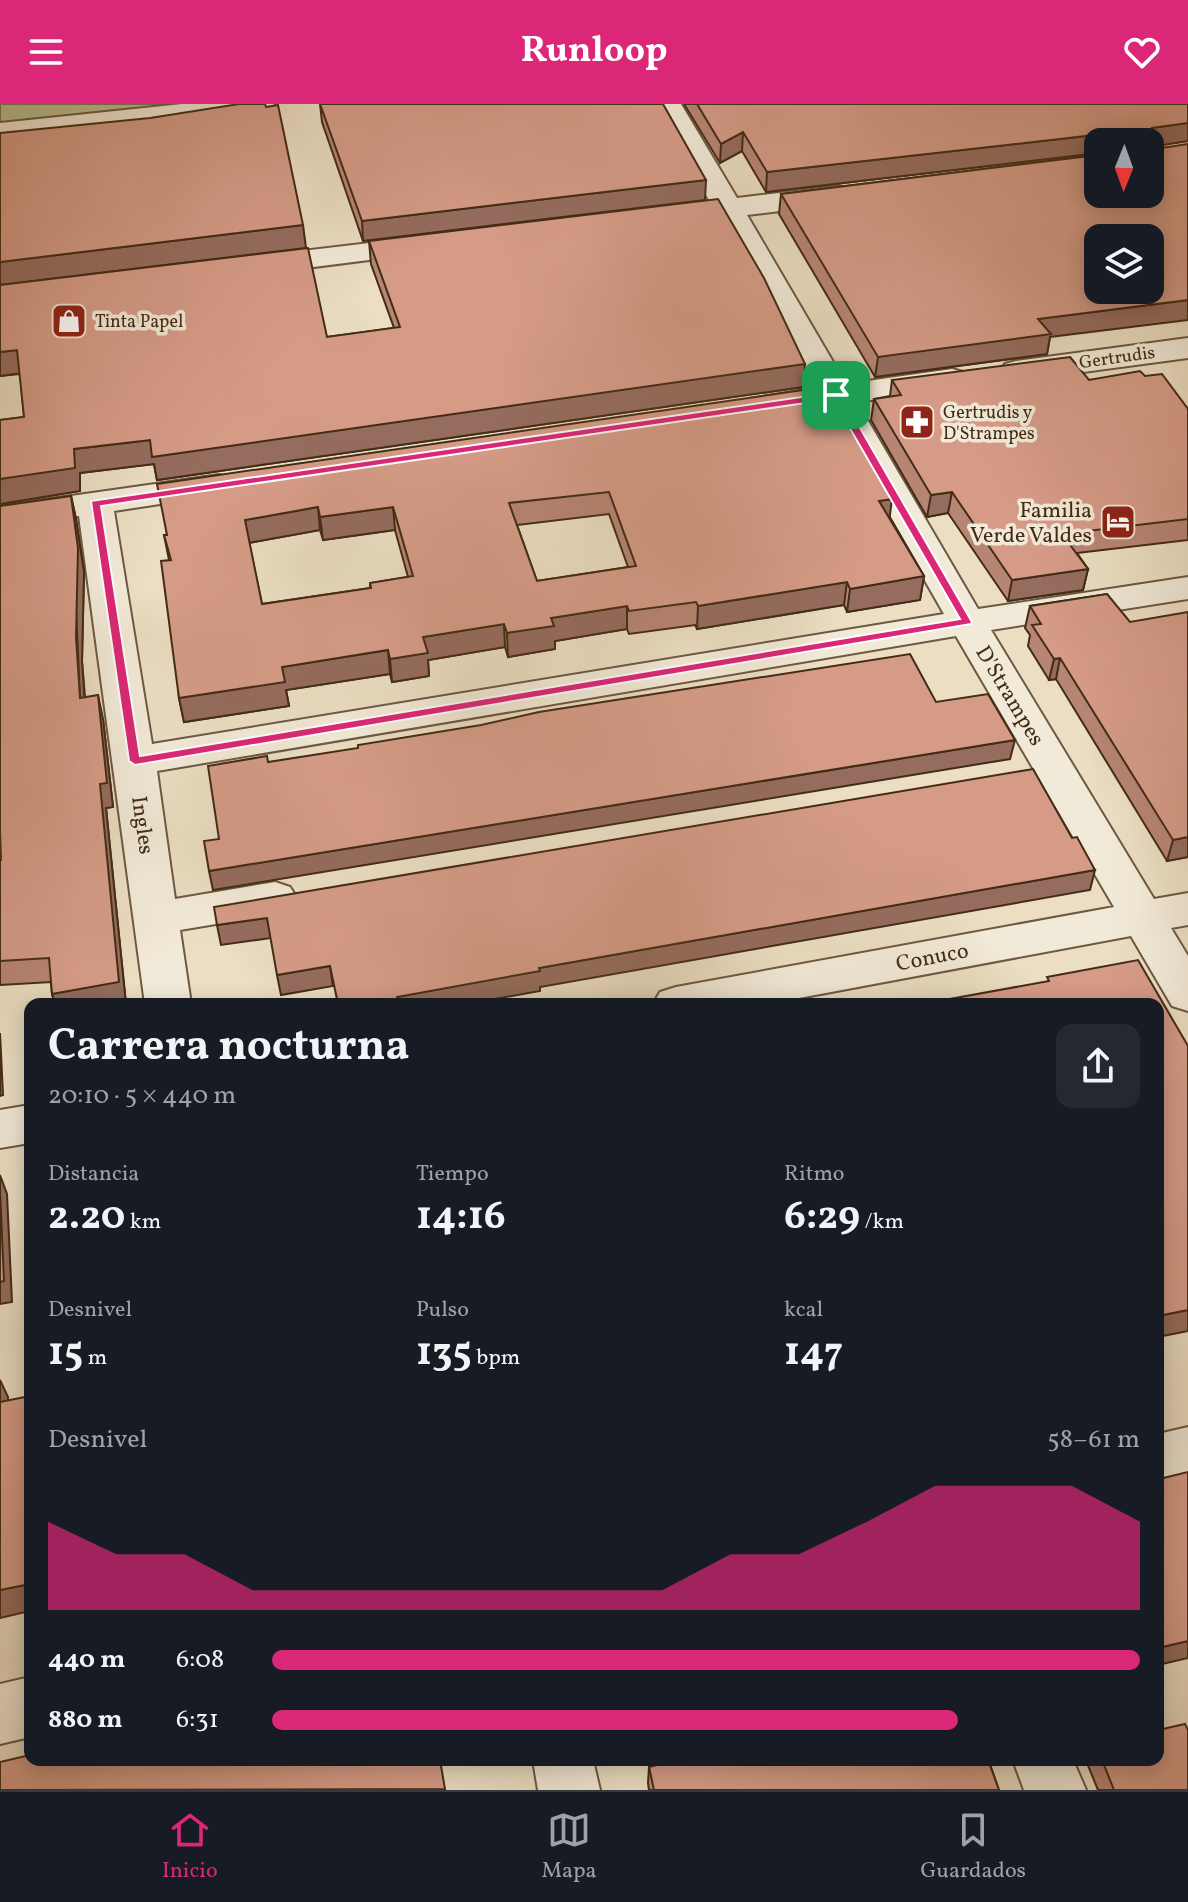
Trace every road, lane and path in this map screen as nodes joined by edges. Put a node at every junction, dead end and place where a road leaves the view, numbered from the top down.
1 (261, 104) edge
2 (668, 104) edge
3 (0, 131) edge
4 (868, 191) edge
5 (730, 208) junction
6 (635, 220) edge
7 (460, 241) edge
8 (222, 270) edge
9 (1188, 348) edge
10 (836, 395) junction
11 (726, 411) edge
12 (253, 481) edge
13 (95, 504) junction
14 (0, 517) edge
15 (1188, 588) edge
16 (967, 622) junction
17 (135, 761) junction
18 (1055, 768) junction
19 (1007, 776) edge
20 (314, 891) edge
21 (1188, 909) edge
22 (1142, 917) junction
23 (156, 918) junction
24 (1188, 994) edge
25 (167, 998) edge
26 (708, 998) edge
27 (24, 1125) edge
28 (0, 1129) edge
29 (1188, 1452) edge
30 (1164, 1458) edge
31 (24, 1708) edge
32 (0, 1714) edge
33 (564, 1766) edge
34 (1045, 1766) edge
35 (569, 1790) edge
36 (1055, 1790) edge

1 - 3 street
2 - 5 street, D'Strampes
4 - 5 street
5 - 6 street
5 - 10 street, D'Strampes
7 - 8 street
9 - 10 street, Gertrudis
10 - 11 street, Gertrudis
10 - 16 street, D'Strampes
12 - 13 street
13 - 14 street
13 - 17 street, Ingles
15 - 16 street
16 - 17 street
16 - 18 street, D'Strampes
17 - 23 street, Ingles
18 - 19 street
18 - 22 street, D'Strampes
20 - 23 street
21 - 22 street, Conuco
22 - 24 street, D'Strampes
22 - 26 street, Conuco
23 - 25 street, Ingles
27 - 28 street
29 - 30 street
31 - 32 street
33 - 35 street
34 - 36 street

